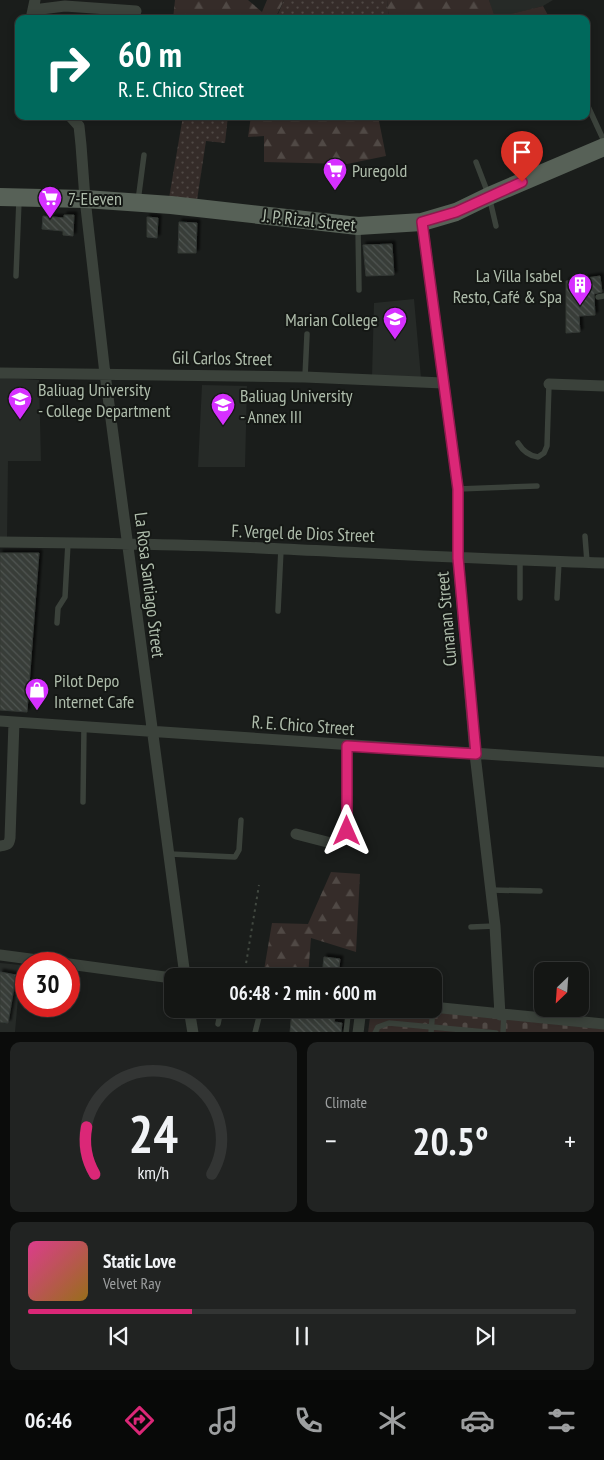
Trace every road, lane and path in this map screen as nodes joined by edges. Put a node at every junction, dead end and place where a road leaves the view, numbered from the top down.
1 (33, 10) edge
2 (136, 11) dead end
3 (590, 111) edge
4 (73, 120) edge
5 (604, 141) edge
6 (604, 147) edge
7 (144, 155) dead end
8 (476, 162) dead end
9 (489, 196) junction
10 (0, 197) edge
11 (19, 197) junction
12 (85, 199) junction
13 (137, 203) junction
14 (422, 222) junction
15 (358, 226) junction
16 (496, 226) dead end
17 (16, 276) dead end
18 (359, 290) dead end
19 (307, 334) dead end
20 (0, 373) edge
21 (106, 374) junction
22 (304, 377) junction
23 (443, 383) junction
24 (548, 384) joint
25 (604, 386) edge
26 (518, 443) dead end
27 (537, 486) dead end
28 (458, 489) junction
29 (585, 536) dead end
30 (0, 542) edge
31 (68, 542) junction
32 (127, 544) junction
33 (281, 549) junction
34 (458, 558) junction
35 (520, 560) junction
36 (559, 561) junction
37 (587, 562) junction
38 (604, 563) edge
39 (520, 598) dead end
40 (557, 598) dead end
41 (278, 611) dead end
42 (57, 623) dead end
43 (0, 721) edge
44 (14, 722) junction
45 (84, 727) junction
46 (152, 732) junction
47 (347, 746) junction
48 (476, 754) junction
49 (604, 762) edge
50 (83, 802) dead end
51 (241, 820) dead end
52 (296, 834) dead end
53 (0, 846) edge
54 (170, 854) junction
55 (259, 885) dead end
56 (491, 890) junction
57 (540, 891) dead end
58 (495, 926) junction
59 (471, 927) dead end
60 (0, 955) edge
61 (15, 957) edge
62 (80, 966) edge
63 (184, 968) edge
64 (245, 968) edge
65 (164, 977) edge
66 (442, 1008) edge
67 (502, 1015) junction
68 (191, 1018) edge
69 (219, 1018) edge
70 (259, 1018) edge
71 (348, 1018) edge
72 (360, 1018) edge
73 (218, 1024) dead end
74 (604, 1024) edge
75 (432, 1030) edge
76 (193, 1032) edge
77 (255, 1032) edge
78 (346, 1032) edge
79 (358, 1032) edge
80 (375, 1032) edge
81 (496, 1032) edge
82 (503, 1032) edge

1 - 2 street
3 - 5 lane
4 - 12 street, La Rosa Santiago Street
6 - 9 main road, J. P. Rizal Street
7 - 13 lane
8 - 9 lane
9 - 14 main road, J. P. Rizal Street
9 - 16 lane
10 - 11 main road, J. P. Rizal Street
11 - 12 main road, J. P. Rizal Street
11 - 17 lane
12 - 13 main road, J. P. Rizal Street
12 - 21 street, La Rosa Santiago Street
13 - 15 main road, J. P. Rizal Street
14 - 15 main road, J. P. Rizal Street
14 - 23 street, Cunanan Street
15 - 18 lane
19 - 22 lane
20 - 21 street, Gil Carlos Street
21 - 22 street, Gil Carlos Street
21 - 32 street, La Rosa Santiago Street
22 - 23 street, Gil Carlos Street
23 - 28 street, Cunanan Street
24 - 25 street
24 - 26 lane
27 - 28 lane
28 - 34 street, Cunanan Street
29 - 37 lane
30 - 31 street, F. Vergel de Dios Street
31 - 32 street, F. Vergel de Dios Street
31 - 42 lane
32 - 33 street, F. Vergel de Dios Street
32 - 46 street, La Rosa Santiago Street
33 - 34 street, F. Vergel de Dios Street
33 - 41 lane
34 - 35 street, F. Vergel de Dios Street
34 - 48 street, Cunanan Street
35 - 36 street, F. Vergel de Dios Street
35 - 39 lane
36 - 37 street, F. Vergel de Dios Street
36 - 40 lane
37 - 38 street, F. Vergel de Dios Street
43 - 44 street, R. E. Chico Street
44 - 45 street, R. E. Chico Street
44 - 53 street
45 - 46 street, R. E. Chico Street
45 - 50 lane
46 - 47 street, R. E. Chico Street
46 - 54 street, La Rosa Santiago Street
47 - 48 street, R. E. Chico Street
47 - 52 street
48 - 49 street, R. E. Chico Street
48 - 56 street, Cunanan Street
51 - 54 lane
54 - 63 street, La Rosa Santiago Street
55 - 64 path
56 - 57 lane
56 - 58 street, Cunanan Street
58 - 59 lane
58 - 67 street, Cunanan Street
60 - 61 street
62 - 65 street
66 - 67 street
67 - 74 street
67 - 82 lane
68 - 76 street
69 - 73 lane
70 - 77 lane
71 - 78 lane
72 - 79 street
75 - 80 lane
75 - 81 lane

